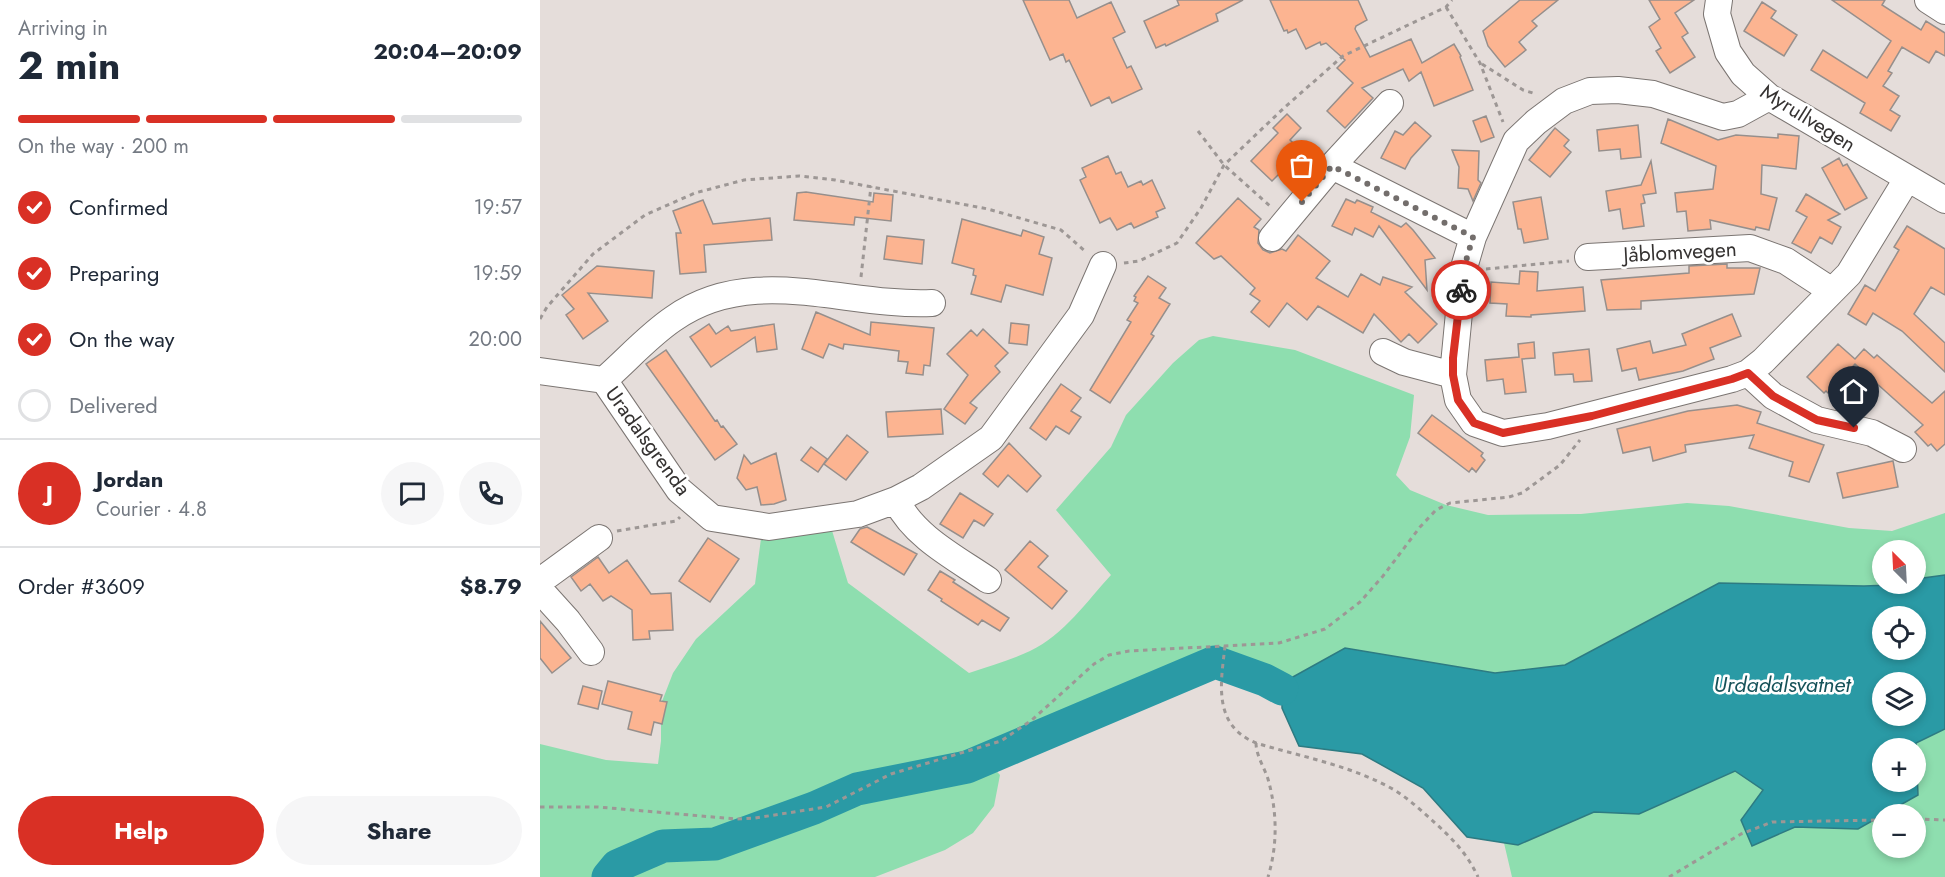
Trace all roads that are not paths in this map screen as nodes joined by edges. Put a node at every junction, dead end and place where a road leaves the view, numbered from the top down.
1 (1719, 0) edge
2 (1928, 0) edge
3 (1945, 11) edge
4 (1769, 98) junction
5 (1389, 103) dead end
6 (1332, 166) junction
7 (1908, 179) junction
8 (1945, 200) edge
9 (1279, 229) road end
10 (1473, 237) junction
11 (1588, 257) road end
12 (1103, 265) road end
13 (1832, 291) junction
14 (932, 303) dead end
15 (1383, 352) dead end
16 (540, 371) edge
17 (1748, 373) junction
18 (1453, 375) junction
19 (604, 380) junction
20 (1903, 449) dead end
21 (896, 500) junction
22 (599, 538) road end
23 (988, 580) dead end
24 (540, 581) edge
25 (540, 590) edge
26 (591, 652) dead end

1 - 4 street, Myrullvegen
2 - 3 street
4 - 7 street, Myrullvegen
4 - 10 street
5 - 6 street
6 - 9 street
6 - 10 street
7 - 8 street, Myrullvegen
7 - 13 street
10 - 18 street
11 - 13 street, Jåblomvegen
12 - 21 street, Uradalsgrenda
13 - 17 street
14 - 19 street, Uradalsgrenda
15 - 18 street
16 - 19 street
17 - 18 street
17 - 20 street
19 - 21 street, Uradalsgrenda
21 - 23 street
22 - 24 street
25 - 26 street

